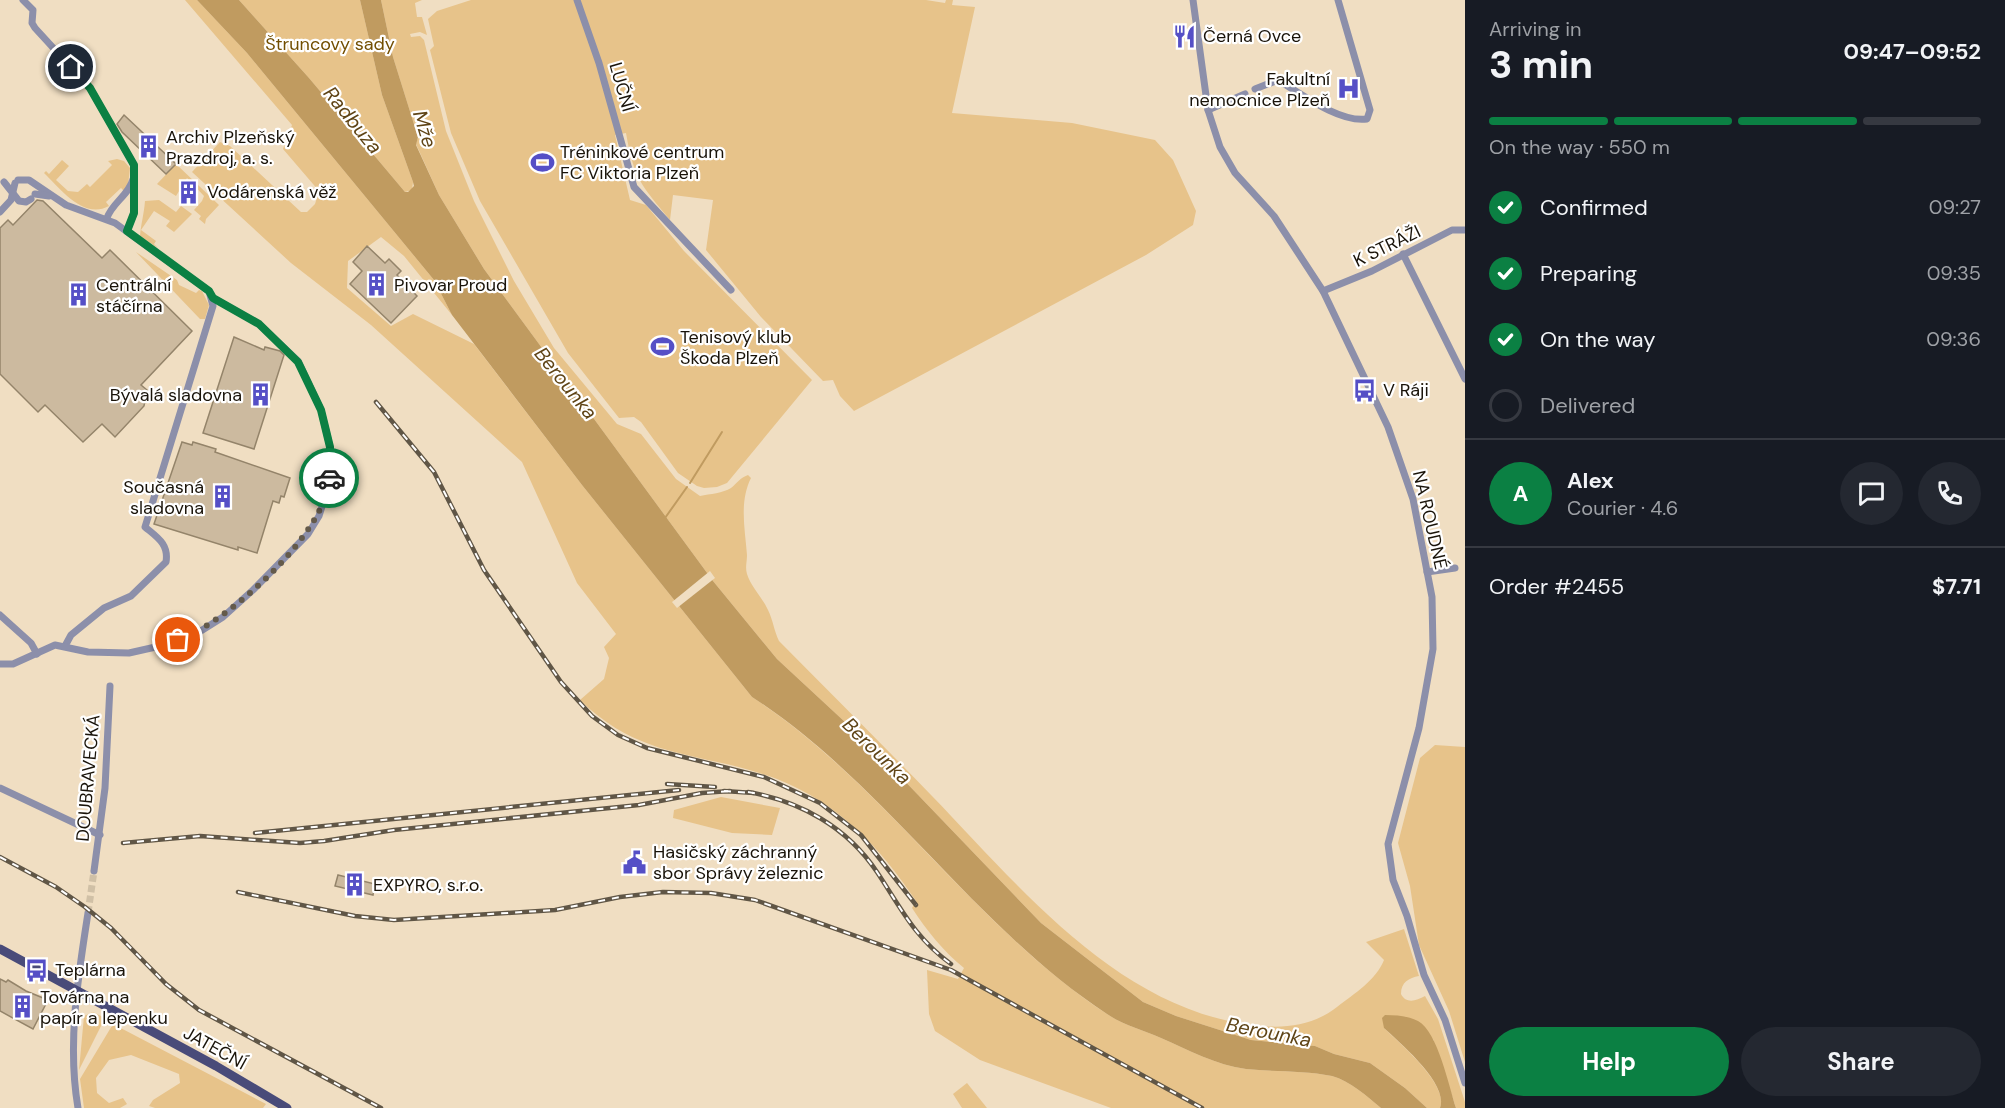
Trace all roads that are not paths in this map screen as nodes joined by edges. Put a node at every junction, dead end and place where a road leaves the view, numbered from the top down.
1 (23, 0) edge
2 (577, 0) edge
3 (1193, 0) edge
4 (1338, 0) edge
5 (1255, 89) dead end
6 (1245, 94) dead end
7 (1208, 110) junction
8 (134, 176) junction
9 (16, 181) junction
10 (2, 182) edge
11 (32, 182) junction
12 (12, 191) junction
13 (33, 196) junction
14 (57, 199) junction
15 (18, 201) junction
16 (8, 203) junction
17 (0, 212) edge
18 (107, 218) junction
19 (1465, 230) edge
20 (127, 231) junction
21 (1403, 254) junction
22 (731, 290) dead end
23 (1323, 291) junction
24 (213, 298) junction
25 (1465, 380) edge
26 (1455, 568) dead end
27 (1427, 572) junction
28 (0, 615) edge
29 (65, 646) junction
30 (37, 654) junction
31 (0, 664) edge
32 (110, 687) dead end
33 (0, 788) edge
34 (100, 835) junction
35 (94, 871) tunnel mouth
36 (88, 914) tunnel mouth
37 (0, 950) edge
38 (77, 992) junction
39 (1465, 1083) edge
40 (78, 1108) edge
41 (287, 1108) edge

1 - 8 street
2 - 22 street, LUČNÍ
3 - 7 street, NA ROUDNÉ
4 - 5 street
6 - 7 street
7 - 23 street, NA ROUDNÉ
8 - 18 street
8 - 20 street
9 - 10 street
9 - 11 street
9 - 12 street
10 - 12 street
11 - 13 street
11 - 14 street
12 - 15 street
12 - 16 street
13 - 14 street
13 - 15 street
14 - 18 street
15 - 16 street
16 - 17 street
18 - 20 street
19 - 21 street, K STRÁŽI
20 - 24 street
21 - 23 street, K STRÁŽI
21 - 25 street
23 - 27 street, NA ROUDNÉ
24 - 29 street
24 - 29 street
26 - 27 street
27 - 39 street, NA ROUDNÉ
28 - 30 street
29 - 30 street
30 - 31 street
32 - 34 street, DOUBRAVECKÁ
33 - 34 street
34 - 35 street, DOUBRAVECKÁ
36 - 38 street
37 - 38 main road, JATEČNÍ
38 - 40 street
38 - 41 main road, JATEČNÍ

